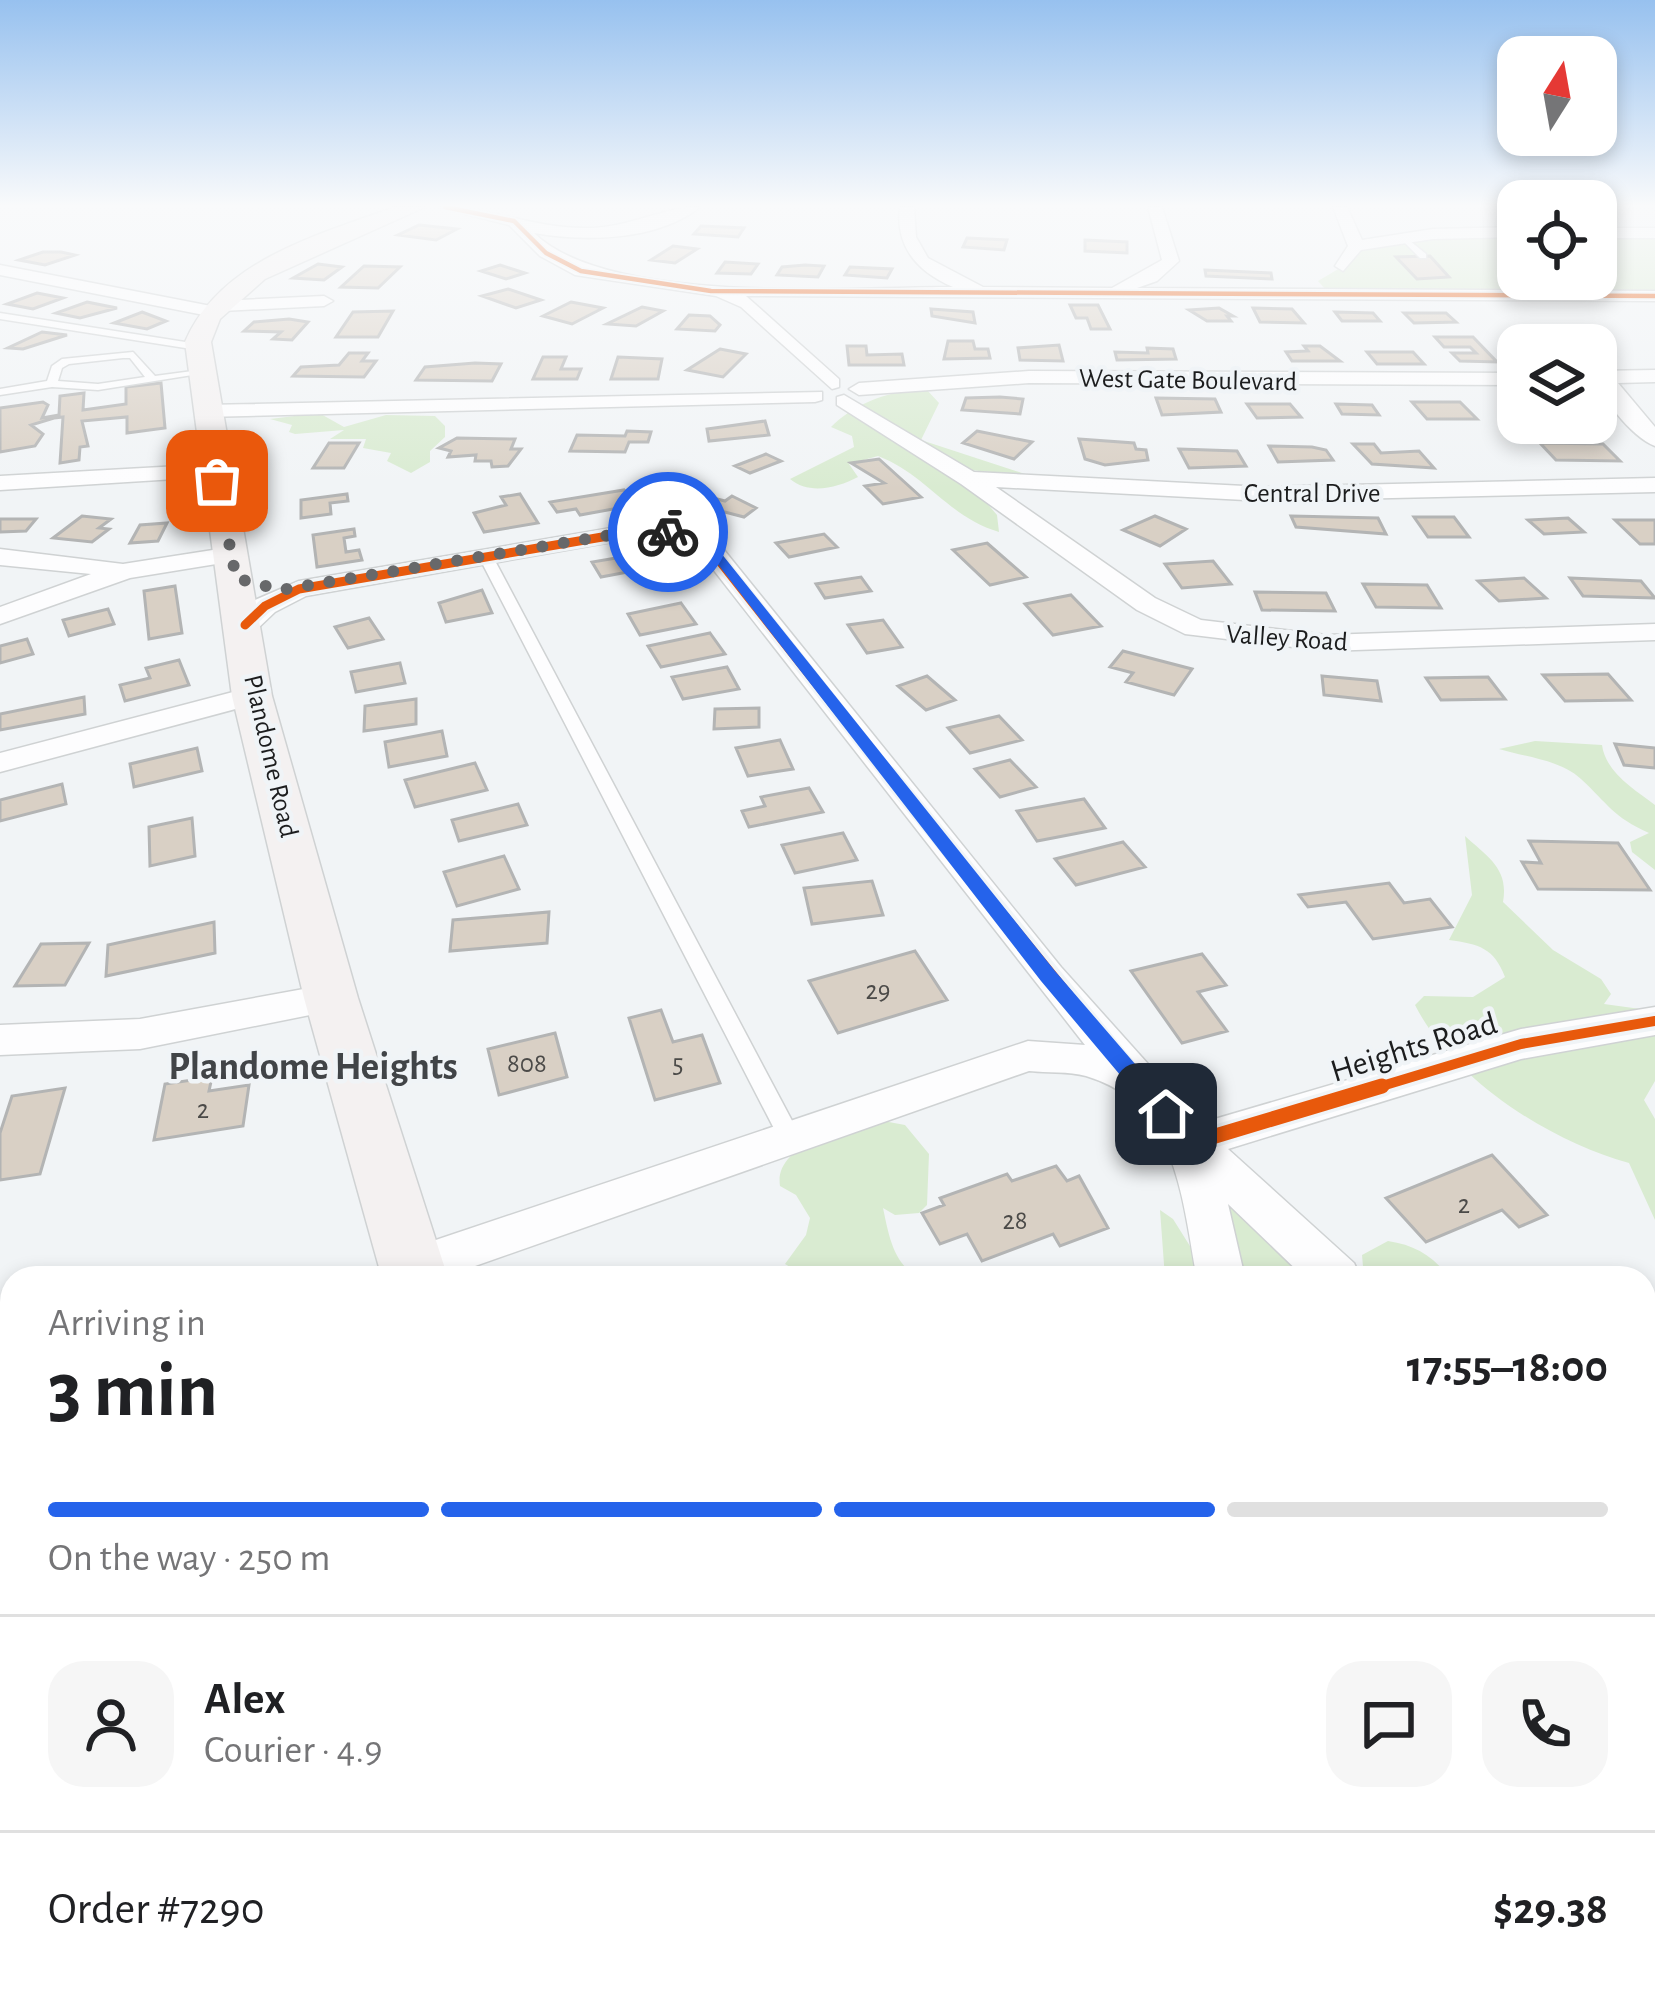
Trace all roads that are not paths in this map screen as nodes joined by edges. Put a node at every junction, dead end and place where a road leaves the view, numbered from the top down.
1 (172, 301) edge
2 (228, 301) edge
3 (324, 301) dead end
4 (758, 301) edge
5 (217, 309) junction
6 (0, 316) edge
7 (191, 355) junction
8 (133, 356) junction
9 (1655, 376) edge
10 (1617, 377) edge
11 (152, 380) junction
12 (1497, 380) edge
13 (52, 384) junction
14 (0, 392) edge
15 (838, 392) junction
16 (1617, 398) edge
17 (205, 411) junction
18 (1655, 439) edge
19 (215, 471) junction
20 (969, 479) junction
21 (0, 483) edge
22 (1655, 485) edge
23 (0, 556) edge
24 (486, 556) junction
25 (125, 571) junction
26 (238, 586) junction
27 (299, 589) junction
28 (0, 616) edge
29 (1655, 632) edge
30 (252, 697) junction
31 (0, 763) edge
32 (1048, 976) junction
33 (331, 998) junction
34 (1655, 1021) edge
35 (0, 1040) edge
36 (1028, 1056) junction
37 (1139, 1085) junction
38 (790, 1138) junction
39 (1192, 1143) junction
40 (411, 1266) edge
41 (433, 1266) edge
42 (1218, 1266) edge
43 (1324, 1266) edge

1 - 5 street
2 - 5 main road
3 - 5 street
4 - 15 street, Valley Road
5 - 7 main road
6 - 7 lane
7 - 8 lane
7 - 11 lane
7 - 17 main road, Plandome Road
8 - 11 lane
8 - 13 lane
9 - 10 street
11 - 13 lane
12 - 15 street, West Gate Boulevard
13 - 14 lane
15 - 17 street, West Gate Boulevard
15 - 20 street, Valley Road
16 - 18 street
17 - 19 main road, Plandome Road
19 - 21 street
19 - 26 main road, Plandome Road
20 - 22 street, Central Drive
20 - 29 street, Valley Road
23 - 25 street
24 - 27 street
24 - 32 street
24 - 38 lane
25 - 26 street
25 - 28 street
26 - 27 street
26 - 27 street
26 - 30 main road, Plandome Road
30 - 31 street
30 - 33 main road, Plandome Road
32 - 36 street
32 - 37 street
33 - 35 street
33 - 40 main road, Plandome Road
34 - 39 street, Heights Road
36 - 37 street
36 - 38 street
37 - 39 street
38 - 41 street
39 - 42 street
39 - 43 street

